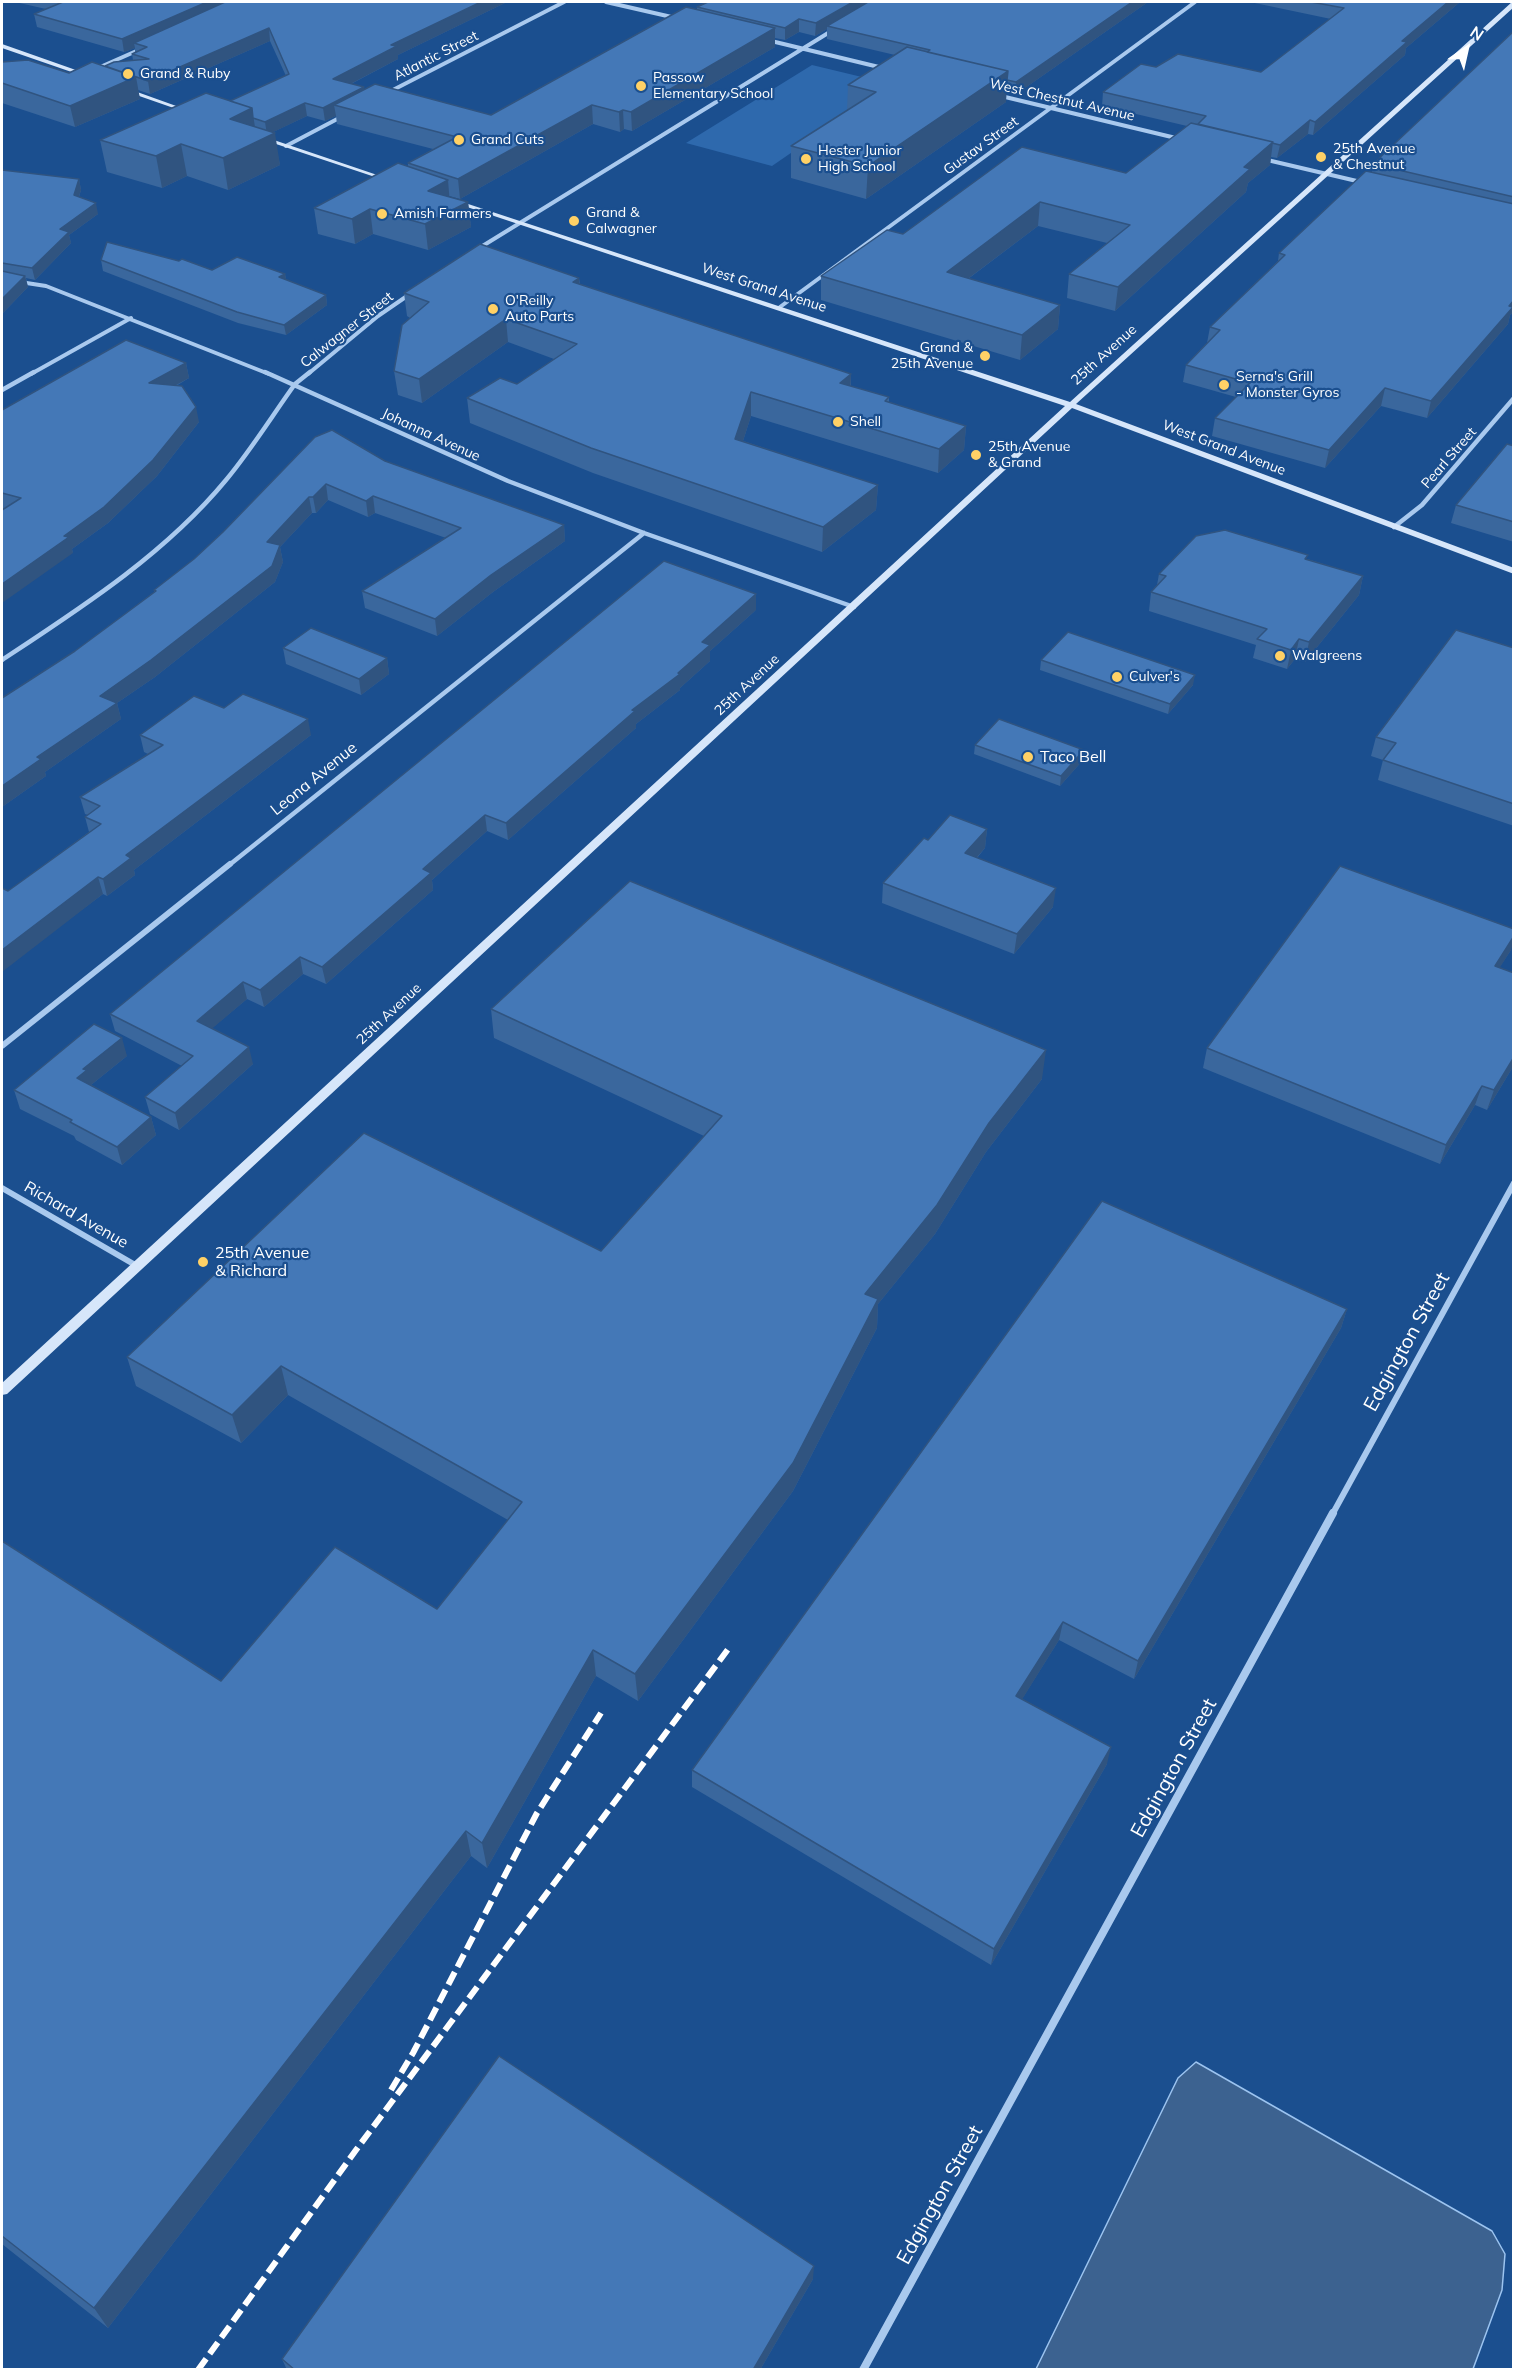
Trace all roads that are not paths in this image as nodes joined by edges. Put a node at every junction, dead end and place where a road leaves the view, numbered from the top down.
1 (564, 2) edge
2 (606, 2) edge
3 (1195, 2) edge
4 (1514, 3) edge
5 (687, 21) edge
6 (841, 25) edge
7 (756, 38) edge
8 (2, 46) edge
9 (145, 47) edge
10 (802, 48) junction
11 (890, 69) edge
12 (84, 75) junction
13 (94, 78) edge
14 (114, 85) edge
15 (993, 94) edge
16 (379, 98) edge
17 (1051, 108) junction
18 (348, 114) edge
19 (198, 115) edge
20 (253, 134) edge
21 (1185, 140) edge
22 (286, 146) junction
23 (1261, 158) edge
24 (1326, 174) junction
25 (398, 183) edge
26 (1372, 185) edge
27 (448, 199) edge
28 (518, 222) junction
29 (467, 256) edge
30 (13, 280) edge
31 (420, 287) edge
32 (780, 307) junction
33 (131, 318) junction
34 (295, 384) junction
35 (2, 390) edge
36 (1514, 398) edge
37 (1071, 405) junction
38 (1394, 527) junction
39 (644, 533) junction
40 (1514, 571) edge
41 (854, 607) junction
42 (2, 660) edge
43 (2, 1046) edge
44 (1514, 1183) edge
45 (2, 1188) edge
46 (137, 1266) junction
47 (2, 1390) edge
48 (863, 2370) edge

1 - 16 street, Atlantic Street
2 - 5 street
3 - 17 street, Gustav Street
4 - 24 main road, 25th Avenue
6 - 10 street
7 - 10 street
8 - 12 main road
9 - 12 street
10 - 11 street
10 - 28 street
12 - 13 main road
14 - 19 main road
15 - 17 street, West Chestnut Avenue
17 - 21 street, West Chestnut Avenue
17 - 32 street, Gustav Street
18 - 22 street
20 - 22 main road
22 - 25 main road
23 - 24 street
24 - 26 street
24 - 37 main road, 25th Avenue
27 - 28 main road, West Grand Avenue
28 - 29 street
28 - 32 main road, West Grand Avenue
30 - 33 street, Johanna Avenue
31 - 34 street, Calwagner Street
32 - 37 main road, West Grand Avenue
33 - 34 street, Johanna Avenue
33 - 35 street
34 - 39 street, Johanna Avenue
34 - 42 street, Calwagner Street
36 - 38 street, Pearl Street
37 - 38 main road, West Grand Avenue
37 - 41 main road, 25th Avenue
38 - 40 main road, West Grand Avenue
39 - 41 street, Johanna Avenue
39 - 43 street, Leona Avenue
41 - 46 main road, 25th Avenue
44 - 48 street, Edgington Street
45 - 46 street, Richard Avenue
46 - 47 main road, 25th Avenue

